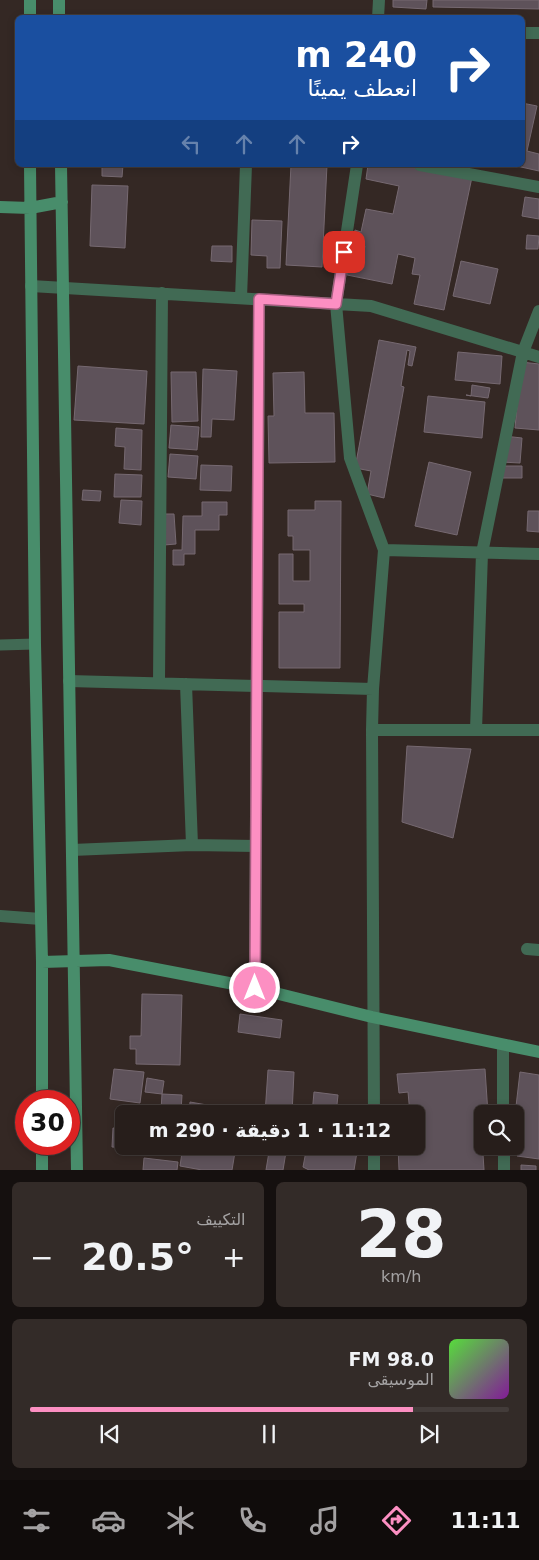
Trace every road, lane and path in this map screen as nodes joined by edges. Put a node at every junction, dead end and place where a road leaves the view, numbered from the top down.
1 (30, 0) edge
2 (59, 0) edge
3 (379, 0) edge
4 (30, 15) edge
5 (60, 15) edge
6 (378, 15) edge
7 (525, 33) edge
8 (539, 33) edge
9 (30, 167) edge
10 (61, 167) edge
11 (246, 167) edge
12 (357, 167) edge
13 (431, 167) edge
14 (539, 187) edge
15 (62, 202) junction
16 (0, 207) edge
17 (30, 208) junction
18 (31, 286) junction
19 (62, 287) junction
20 (162, 293) junction
21 (241, 298) junction
22 (259, 299) junction
23 (336, 304) junction
24 (539, 311) edge
25 (523, 352) junction
26 (539, 357) edge
27 (384, 550) junction
28 (482, 552) junction
29 (539, 554) edge
30 (35, 644) junction
31 (0, 646) edge
32 (69, 681) junction
33 (159, 683) junction
34 (186, 684) junction
35 (257, 685) junction
36 (373, 689) junction
37 (372, 730) junction
38 (476, 730) junction
39 (539, 730) edge
40 (192, 845) junction
41 (256, 846) junction
42 (72, 850) junction
43 (0, 916) edge
44 (41, 919) junction
45 (74, 961) junction
46 (42, 962) junction
47 (255, 988) junction
48 (372, 1017) junction
49 (503, 1045) junction
50 (539, 1052) edge
51 (42, 1090) edge
52 (374, 1105) edge
53 (503, 1105) edge
54 (42, 1155) edge
55 (374, 1155) edge
56 (504, 1155) edge
57 (42, 1170) edge
58 (77, 1170) edge
59 (374, 1170) edge
60 (504, 1170) edge

1 - 4 main road
2 - 5 main road
3 - 6 street
7 - 8 street
9 - 17 main road
10 - 15 main road
11 - 21 street
12 - 23 street
13 - 14 street
15 - 17 main road
15 - 19 main road
16 - 17 main road
17 - 18 main road
18 - 19 street
18 - 30 main road
19 - 20 street
19 - 32 main road
20 - 21 street
20 - 33 street
21 - 22 street
22 - 23 street
22 - 35 street
23 - 25 street
23 - 27 street
24 - 25 street
25 - 26 street
25 - 28 street
27 - 28 street
27 - 36 street
28 - 29 street
28 - 38 street
30 - 31 lane
30 - 44 main road
32 - 33 street
32 - 42 main road
33 - 34 street
34 - 35 street
34 - 40 street
35 - 36 street
35 - 41 street
36 - 37 street
37 - 38 street
37 - 48 street
38 - 39 street
40 - 41 street
40 - 42 street
41 - 47 street
42 - 45 main road
43 - 44 street
44 - 46 main road
45 - 46 main road
45 - 47 main road
45 - 58 main road
46 - 51 main road
47 - 48 main road
48 - 49 main road
48 - 52 street
49 - 50 main road
49 - 53 street
54 - 57 main road
55 - 59 street
56 - 60 street

